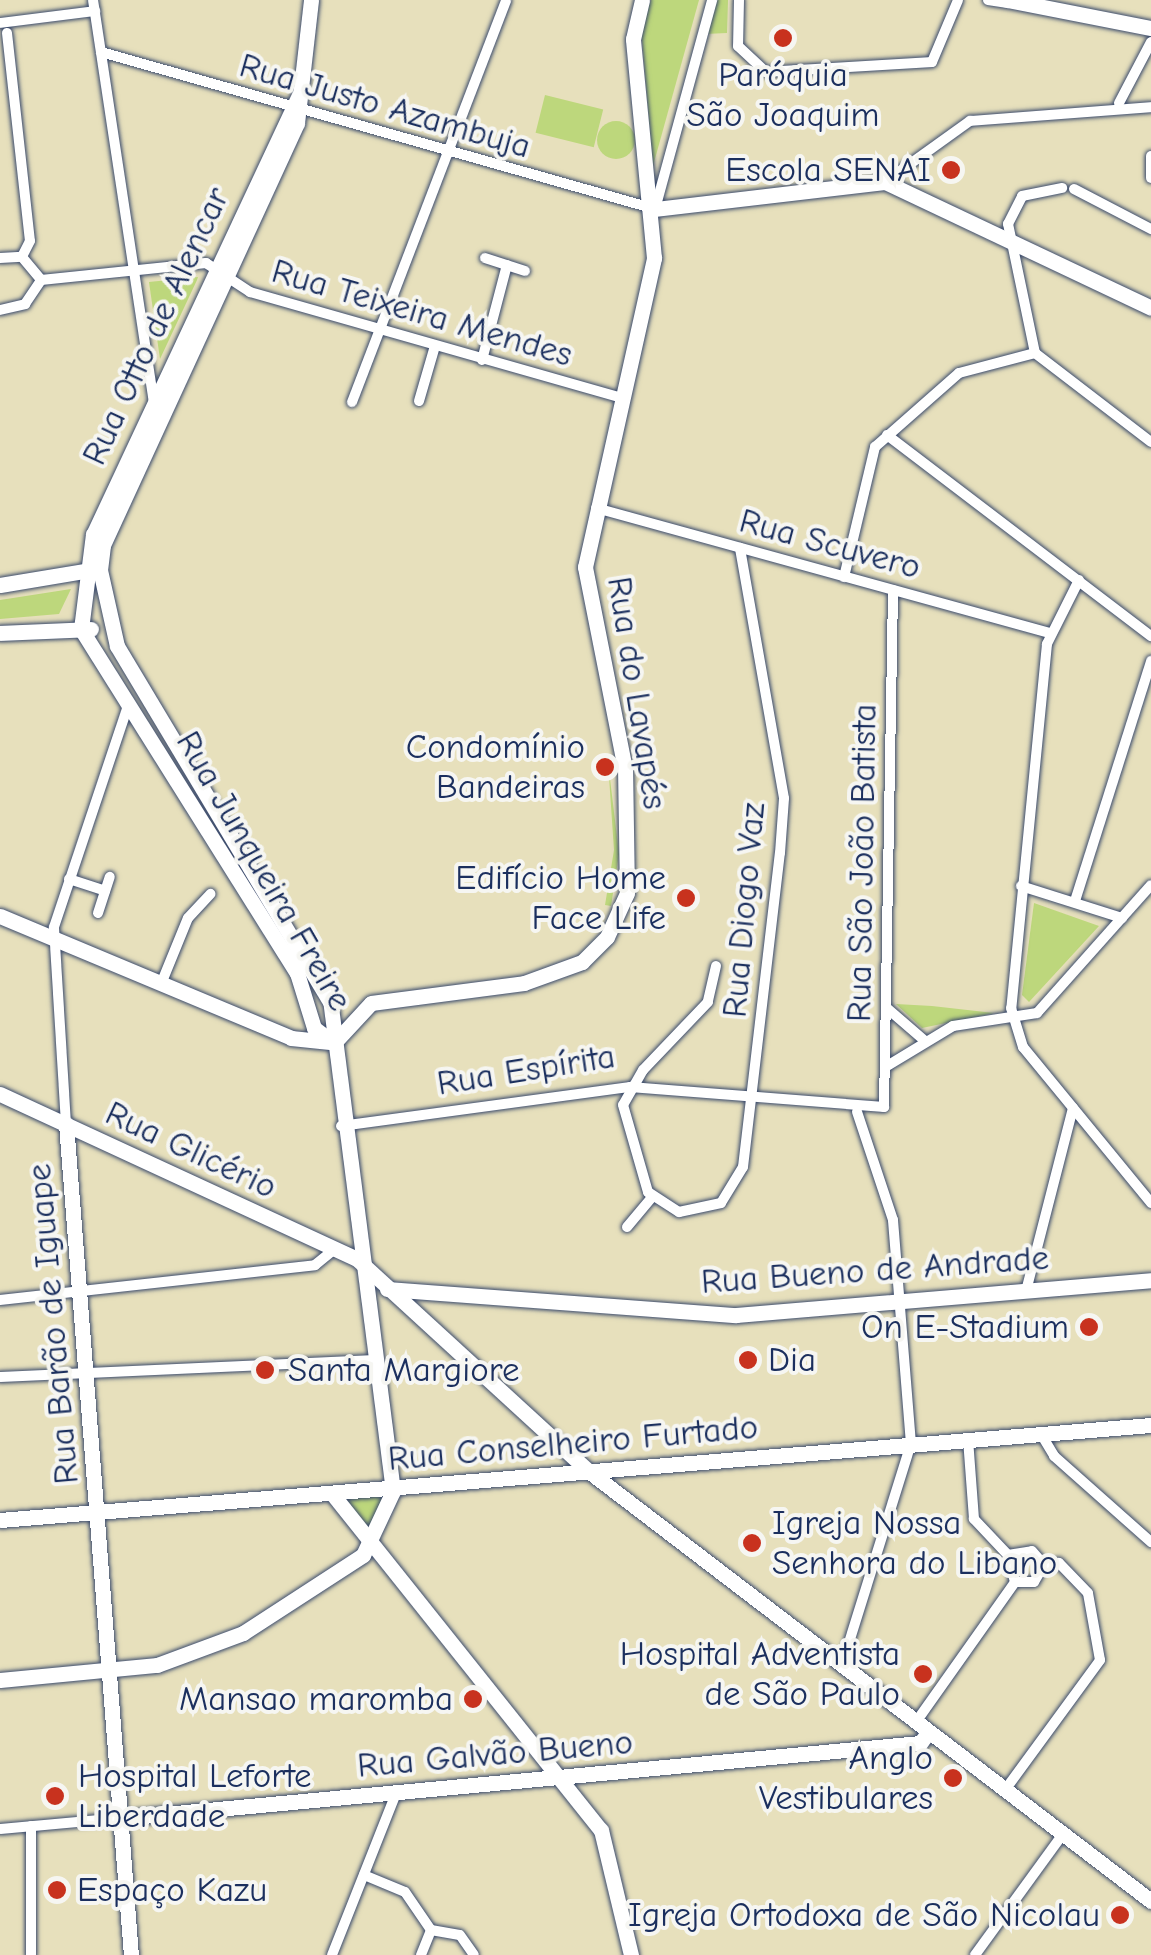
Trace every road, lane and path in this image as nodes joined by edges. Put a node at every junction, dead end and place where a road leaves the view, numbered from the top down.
1 (311, 0) edge
2 (506, 0) edge
3 (642, 0) edge
4 (712, 0) edge
5 (739, 0) edge
6 (958, 0) edge
7 (988, 0) edge
8 (1008, 2) edge
9 (94, 5) edge
10 (3, 28) edge
11 (1151, 28) edge
12 (1151, 42) edge
13 (101, 52) junction
14 (1119, 103) junction
15 (296, 105) junction
16 (1151, 107) edge
17 (447, 152) junction
18 (1151, 156) edge
19 (1151, 178) edge
20 (884, 182) junction
21 (1062, 188) dead end
22 (1074, 189) dead end
23 (655, 209) junction
24 (1151, 229) edge
25 (1006, 238) junction
26 (0, 258) edge
27 (22, 258) junction
28 (485, 258) dead end
29 (507, 265) junction
30 (133, 268) junction
31 (214, 268) junction
32 (525, 271) dead end
33 (41, 280) junction
34 (228, 281) junction
35 (1151, 308) edge
36 (0, 310) edge
37 (379, 330) junction
38 (435, 346) junction
39 (1035, 352) junction
40 (482, 360) junction
41 (621, 398) junction
42 (419, 401) dead end
43 (352, 402) dead end
44 (154, 403) junction
45 (886, 435) junction
46 (1151, 442) edge
47 (596, 508) junction
48 (740, 548) junction
49 (92, 570) junction
50 (844, 577) junction
51 (1080, 580) junction
52 (0, 584) edge
53 (893, 590) junction
54 (81, 629) junction
55 (110, 630) junction
56 (0, 633) edge
57 (1050, 633) junction
58 (1151, 636) edge
59 (1151, 662) edge
60 (130, 700) junction
61 (110, 877) dead end
62 (248, 877) junction
63 (68, 880) junction
64 (1151, 884) edge
65 (1021, 886) junction
66 (105, 892) junction
67 (210, 894) dead end
68 (1076, 901) junction
69 (98, 913) dead end
70 (0, 916) edge
71 (1122, 918) junction
72 (53, 938) junction
73 (716, 966) dead end
74 (161, 984) junction
75 (888, 1009) junction
76 (1013, 1020) junction
77 (925, 1041) junction
78 (334, 1043) junction
79 (887, 1066) junction
80 (630, 1087) junction
81 (0, 1094) edge
82 (754, 1100) junction
83 (1073, 1108) junction
84 (857, 1112) junction
85 (66, 1124) junction
86 (340, 1126) junction
87 (1088, 1126) junction
88 (1070, 1129) junction
89 (652, 1198) junction
90 (1151, 1203) edge
91 (627, 1227) dead end
92 (354, 1238) junction
93 (338, 1250) junction
94 (357, 1259) junction
95 (1151, 1280) edge
96 (388, 1288) junction
97 (80, 1291) junction
98 (1026, 1291) junction
99 (364, 1295) junction
100 (0, 1300) edge
101 (900, 1303) junction
102 (376, 1360) junction
103 (87, 1373) junction
104 (0, 1376) edge
105 (1151, 1425) edge
106 (1042, 1434) junction
107 (968, 1440) junction
108 (911, 1444) junction
109 (392, 1465) junction
110 (587, 1470) junction
111 (414, 1489) junction
112 (392, 1491) junction
113 (334, 1496) junction
114 (99, 1513) junction
115 (0, 1520) edge
116 (1151, 1542) edge
117 (373, 1543) junction
118 (1008, 1556) junction
119 (1044, 1565) junction
120 (1015, 1582) junction
121 (842, 1665) junction
122 (112, 1670) junction
123 (0, 1680) edge
124 (923, 1727) junction
125 (561, 1779) junction
126 (1005, 1790) junction
127 (396, 1793) junction
128 (122, 1818) junction
129 (31, 1826) junction
130 (0, 1828) edge
131 (1063, 1834) junction
132 (364, 1875) junction
133 (1151, 1901) edge
134 (431, 1930) junction
135 (31, 1955) edge
136 (131, 1955) edge
137 (332, 1955) edge
138 (421, 1955) edge
139 (474, 1955) edge
140 (631, 1955) edge
141 (975, 1955) edge

1 - 15 street
2 - 17 street
3 - 23 street, Rua do Lavapés
4 - 23 street
5 - 6 street
7 - 8 street
8 - 11 street
9 - 10 street
9 - 13 street
10 - 27 street
12 - 14 street
13 - 15 street, Rua Justo Azambuja
13 - 30 street
14 - 16 street
14 - 20 street
15 - 17 street, Rua Justo Azambuja
15 - 31 street, Rua Otto de Alencar
15 - 34 street, Rua Otto de Alencar
17 - 23 street, Rua Justo Azambuja
17 - 37 street
18 - 19 street
20 - 23 street
20 - 25 street
21 - 25 street
22 - 24 street
23 - 41 street, Rua do Lavapés
25 - 35 street
25 - 39 street
26 - 27 street
27 - 33 street
28 - 29 street
29 - 32 street
29 - 40 street
30 - 31 street
30 - 33 street
30 - 44 street
31 - 34 street, Rua Teixeira Mendes
31 - 44 street, Rua Otto de Alencar
33 - 36 street
34 - 37 street, Rua Teixeira Mendes
34 - 49 street, Rua Otto de Alencar
37 - 38 street, Rua Teixeira Mendes
37 - 43 street
38 - 40 street, Rua Teixeira Mendes
38 - 42 street
39 - 45 street
39 - 46 street
40 - 41 street, Rua Teixeira Mendes
41 - 47 street, Rua do Lavapés
44 - 49 street, Rua Otto de Alencar
45 - 50 street
45 - 51 street
47 - 48 street, Rua Scuvero
47 - 78 street, Rua do Lavapés
48 - 50 street, Rua Scuvero
48 - 82 street, Rua Diogo Vaz
49 - 52 street
49 - 54 street
49 - 55 street, Rua Junqueira Freire
50 - 53 street, Rua Scuvero
51 - 57 street
51 - 58 street
53 - 57 street, Rua Scuvero
53 - 75 street, Rua São João Batista
54 - 55 street
54 - 56 street
54 - 60 street, Rua Junqueira Freire
55 - 62 street, Rua Junqueira Freire
57 - 65 street
59 - 68 street
60 - 62 street, Rua Junqueira Freire
60 - 63 street, Rua Barão de Iguape
61 - 66 street
62 - 78 street, Rua Junqueira Freire
62 - 78 street, Rua Junqueira Freire
63 - 66 street
63 - 72 street, Rua Barão de Iguape
64 - 71 street
65 - 68 street
65 - 76 street
66 - 69 street
67 - 74 street
68 - 71 street
70 - 72 street
71 - 76 street
72 - 74 street
72 - 85 street, Rua Barão de Iguape
73 - 80 street, Rua Espírita
74 - 78 street
75 - 77 street
75 - 79 street, Rua São João Batista
76 - 77 street
76 - 83 street
77 - 79 street
78 - 86 street
79 - 84 street, Rua São João Batista
80 - 82 street
80 - 86 street, Rua Espírita
80 - 89 street
81 - 85 street, Rua Glicério
82 - 84 street
82 - 89 street, Rua Diogo Vaz
83 - 87 street
83 - 88 street
84 - 101 street
85 - 93 street, Rua Glicério
85 - 97 street, Rua Barão de Iguape
86 - 92 street
87 - 88 street
87 - 90 street
88 - 98 street
89 - 91 street
92 - 93 street
92 - 94 street
93 - 94 street, Rua Glicério
93 - 97 street
94 - 96 street
94 - 99 street
95 - 98 street, Rua Bueno de Andrade
96 - 99 street, Rua Bueno de Andrade
96 - 101 street, Rua Bueno de Andrade
96 - 110 street
97 - 100 street
97 - 103 street, Rua Barão de Iguape
98 - 101 street, Rua Bueno de Andrade
99 - 102 street
101 - 108 street
102 - 103 street
102 - 109 street
103 - 104 street
103 - 114 street, Rua Barão de Iguape
105 - 106 street, Rua Conselheiro Furtado
106 - 107 street, Rua Conselheiro Furtado
106 - 116 street
107 - 108 street, Rua Conselheiro Furtado
107 - 118 street
108 - 110 street, Rua Conselheiro Furtado
108 - 121 street
109 - 111 street
109 - 112 street
110 - 111 street, Rua Conselheiro Furtado
110 - 121 street
111 - 112 street, Rua Conselheiro Furtado
112 - 113 street, Rua Conselheiro Furtado
112 - 117 street
113 - 114 street, Rua Conselheiro Furtado
113 - 117 street
114 - 115 street, Rua Conselheiro Furtado
114 - 122 street, Rua Barão de Iguape
117 - 122 street
117 - 125 street
118 - 119 street
118 - 120 street
119 - 120 street
119 - 126 street
120 - 124 street
121 - 124 street
122 - 123 street
122 - 128 street, Rua Barão de Iguape
124 - 125 street, Rua Galvão Bueno
124 - 126 street
125 - 127 street, Rua Galvão Bueno
125 - 140 street
126 - 131 street
127 - 128 street, Rua Galvão Bueno
127 - 132 street
128 - 129 street, Rua Galvão Bueno
128 - 136 street, Rua Barão de Iguape
129 - 130 street, Rua Galvão Bueno
129 - 135 street
131 - 133 street
131 - 141 street
132 - 134 street
132 - 137 street
134 - 138 street
134 - 139 street

